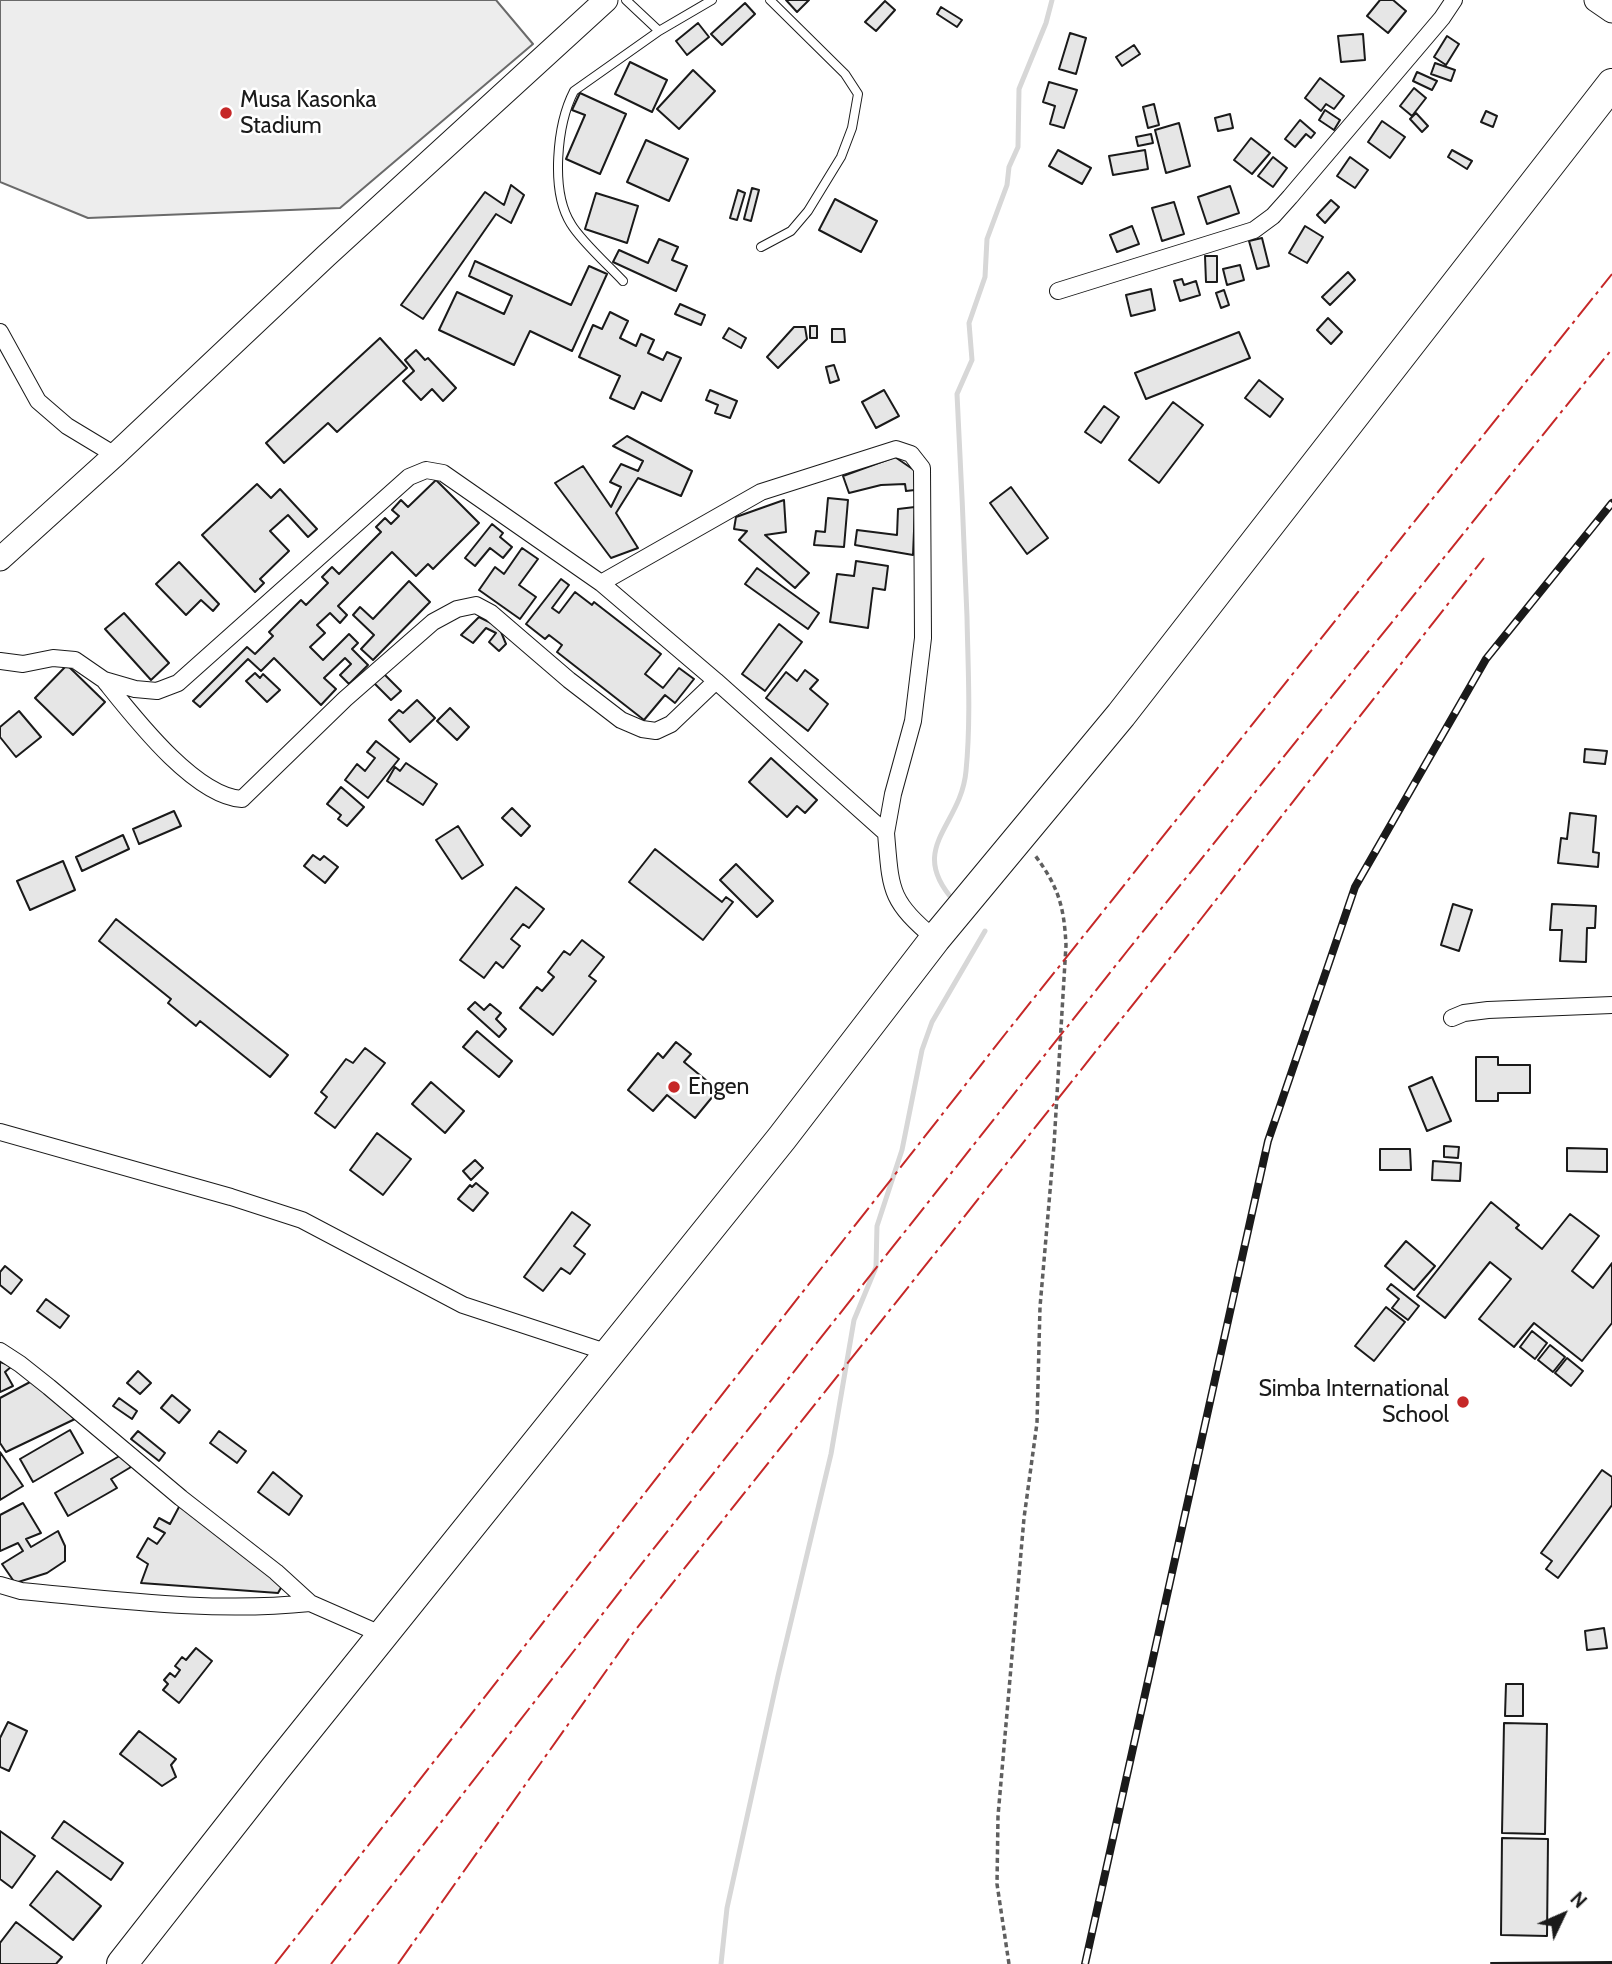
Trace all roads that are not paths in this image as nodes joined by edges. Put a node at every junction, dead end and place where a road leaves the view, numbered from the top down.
1 (606, 0) edge
2 (626, 0) edge
3 (712, 0) edge
4 (770, 0) edge
5 (1454, 0) edge
6 (1596, 0) edge
7 (1612, 11) edge
8 (659, 31) junction
9 (1612, 85) edge
10 (761, 247) dead end
11 (623, 281) dead end
12 (1058, 291) dead end
13 (0, 332) edge
14 (115, 455) junction
15 (0, 559) edge
16 (601, 583) junction
17 (0, 661) edge
18 (104, 680) junction
19 (716, 681) junction
20 (886, 833) junction
21 (935, 939) junction
22 (1612, 1005) edge
23 (1452, 1018) dead end
24 (0, 1132) edge
25 (0, 1351) edge
26 (609, 1353) junction
27 (0, 1585) edge
28 (310, 1603) junction
29 (383, 1636) junction
30 (122, 1964) edge

1 - 14 street
2 - 8 lane
3 - 8 lane
4 - 10 lane
5 - 12 street
6 - 7 street
8 - 11 lane
9 - 21 highway
13 - 14 street
14 - 15 street
16 - 18 street
16 - 19 street
16 - 20 street
17 - 18 street
18 - 19 street
19 - 20 street
20 - 21 street
21 - 26 highway
22 - 23 street
24 - 26 street
25 - 28 street
26 - 29 highway
27 - 28 street
28 - 29 street
29 - 30 highway

